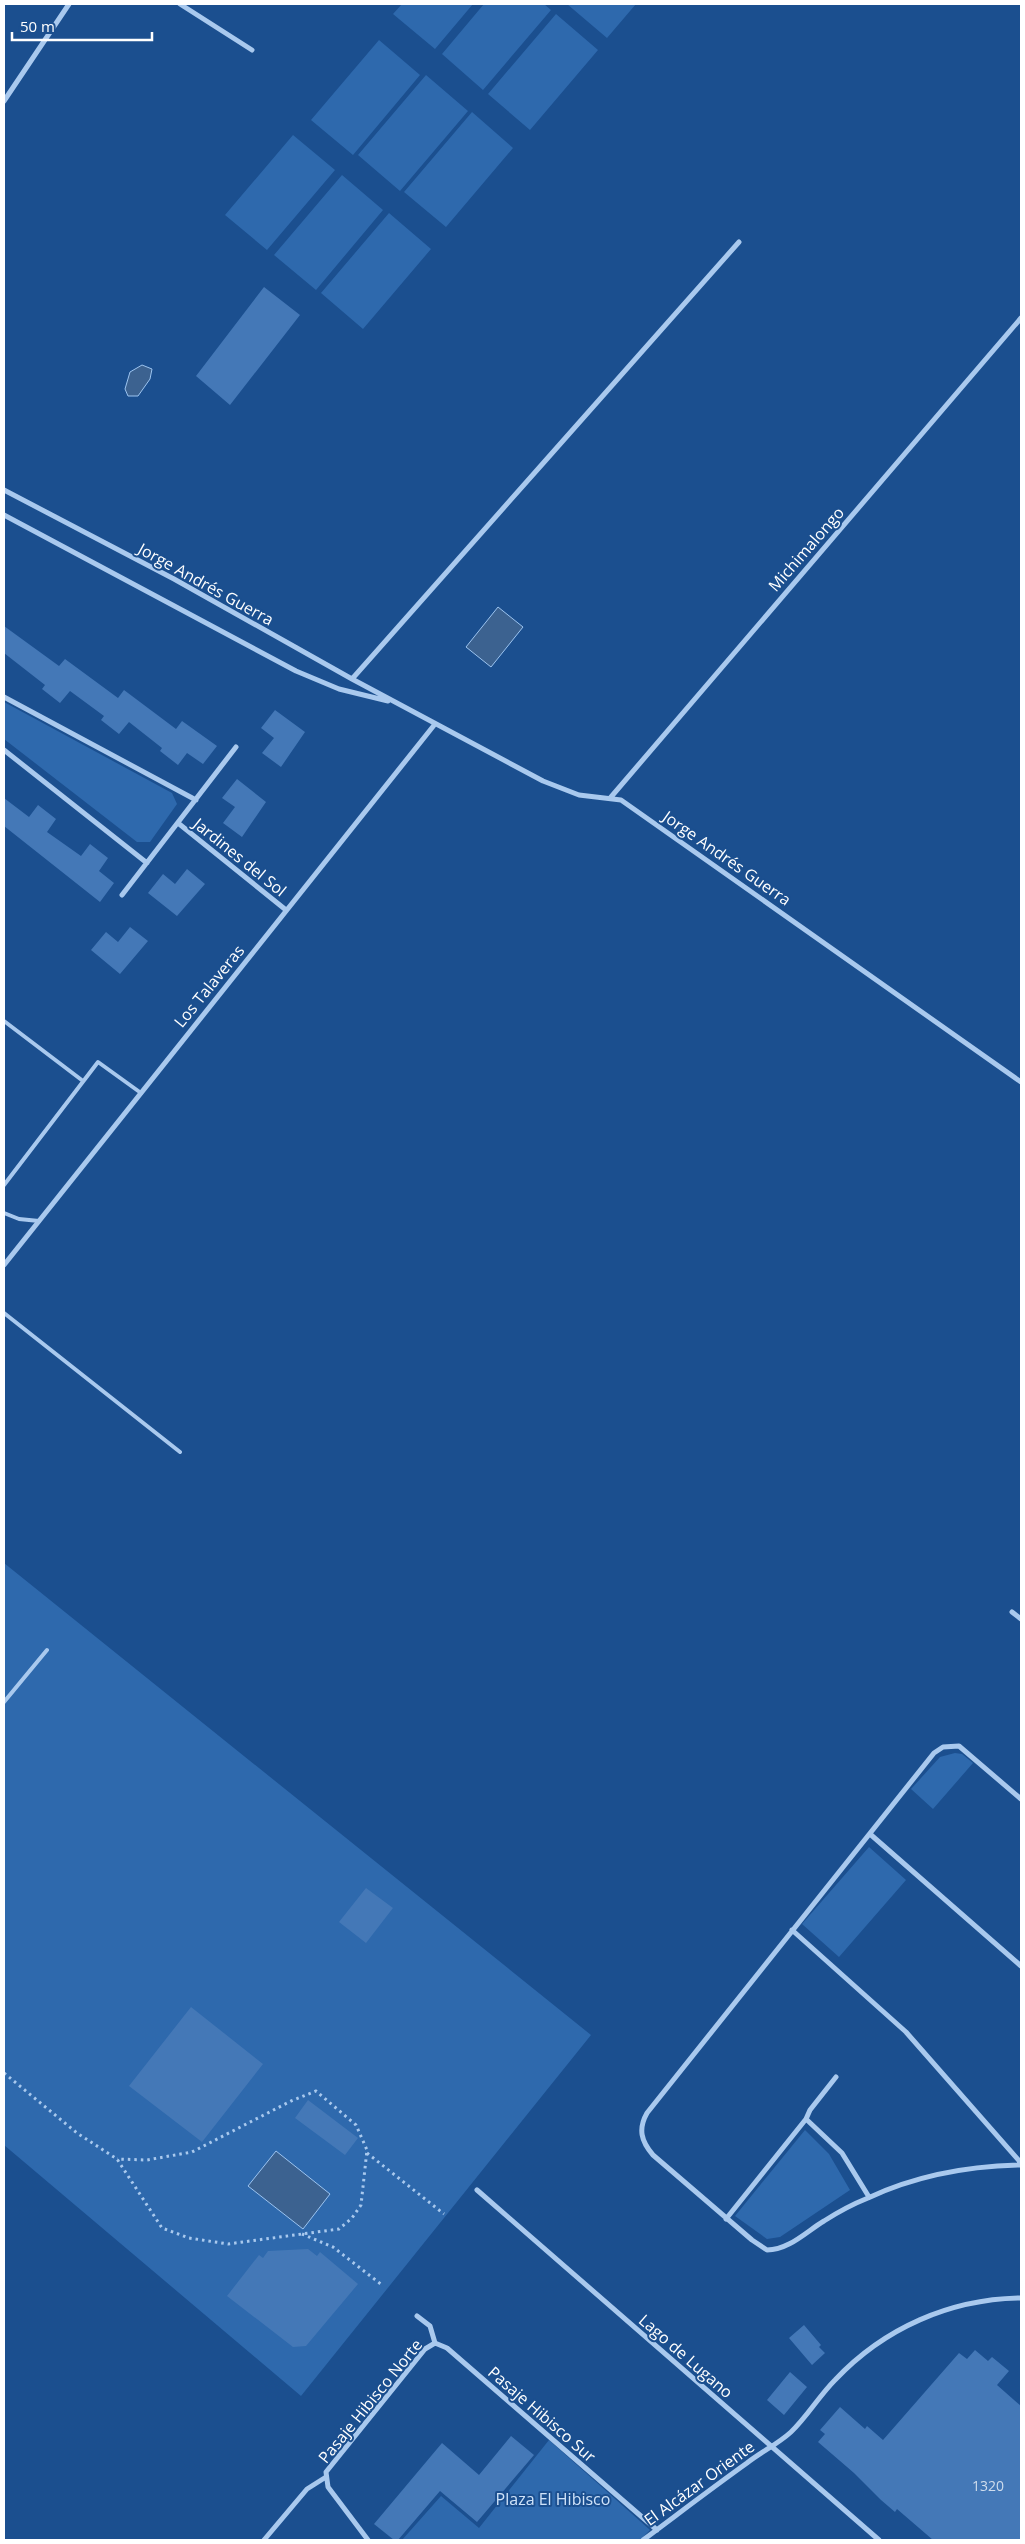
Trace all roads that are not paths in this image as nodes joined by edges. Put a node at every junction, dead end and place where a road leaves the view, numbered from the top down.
1 (69, 4) edge
2 (180, 4) edge
3 (252, 50) dead end
4 (4, 101) edge
5 (740, 242) dead end
6 (1021, 318) edge
7 (4, 490) edge
8 (4, 515) edge
9 (352, 679) junction
10 (4, 696) edge
11 (395, 702) junction
12 (435, 724) junction
13 (236, 747) dead end
14 (4, 750) edge
15 (611, 797) junction
16 (196, 800) junction
17 (178, 823) junction
18 (147, 863) junction
19 (122, 895) dead end
20 (286, 910) junction
21 (4, 1021) edge
22 (83, 1081) junction
23 (1021, 1082) edge
24 (140, 1093) junction
25 (4, 1185) edge
26 (4, 1213) edge
27 (39, 1221) junction
28 (4, 1265) edge
29 (4, 1313) edge
30 (180, 1452) dead end
31 (1012, 1612) dead end
32 (1021, 1620) edge
33 (47, 1650) dead end
34 (4, 1702) edge
35 (1021, 1799) edge
36 (870, 1834) junction
37 (792, 1930) junction
38 (1021, 1966) edge
39 (836, 2077) dead end
40 (806, 2119) junction
41 (1021, 2164) edge
42 (477, 2190) dead end
43 (868, 2197) junction
44 (726, 2219) junction
45 (1021, 2298) edge
46 (417, 2316) dead end
47 (435, 2343) junction
48 (770, 2447) junction
49 (326, 2478) junction
50 (657, 2530) junction
51 (264, 2540) edge
52 (368, 2540) edge
53 (643, 2540) edge
54 (879, 2540) edge

1 - 4 street
2 - 3 street
5 - 9 street
6 - 15 street, Michimalongo
7 - 9 street, Jorge Andrés Guerra
8 - 11 street, Jorge Andrés Guerra
9 - 11 street, Jorge Andrés Guerra
10 - 16 street
11 - 12 street, Jorge Andrés Guerra
12 - 15 street, Jorge Andrés Guerra
12 - 20 street, Los Talaveras
13 - 16 street
14 - 18 street
15 - 23 street, Jorge Andrés Guerra
16 - 17 street
17 - 18 street
17 - 20 street, Jardines del Sol
18 - 19 street
20 - 24 street, Los Talaveras
21 - 22 lane
22 - 24 lane
22 - 25 lane
24 - 27 street, Los Talaveras
26 - 27 lane
27 - 28 street, Los Talaveras
29 - 30 lane
31 - 32 street
33 - 34 lane
35 - 36 street
36 - 37 street
36 - 38 street
37 - 41 street
37 - 44 street
39 - 40 street
40 - 43 street
40 - 44 street
41 - 43 street
42 - 48 street, Lago de Lugano
43 - 44 street
45 - 48 street, El Alcázar Oriente
46 - 47 street
47 - 49 street, Pasaje Hibisco Norte
47 - 50 street, Pasaje Hibisco Sur
48 - 50 street, El Alcázar Oriente
48 - 54 street, Lago de Lugano
49 - 51 street, Pasaje Hibisco Norte
49 - 52 street
50 - 53 street, El Alcázar Oriente

